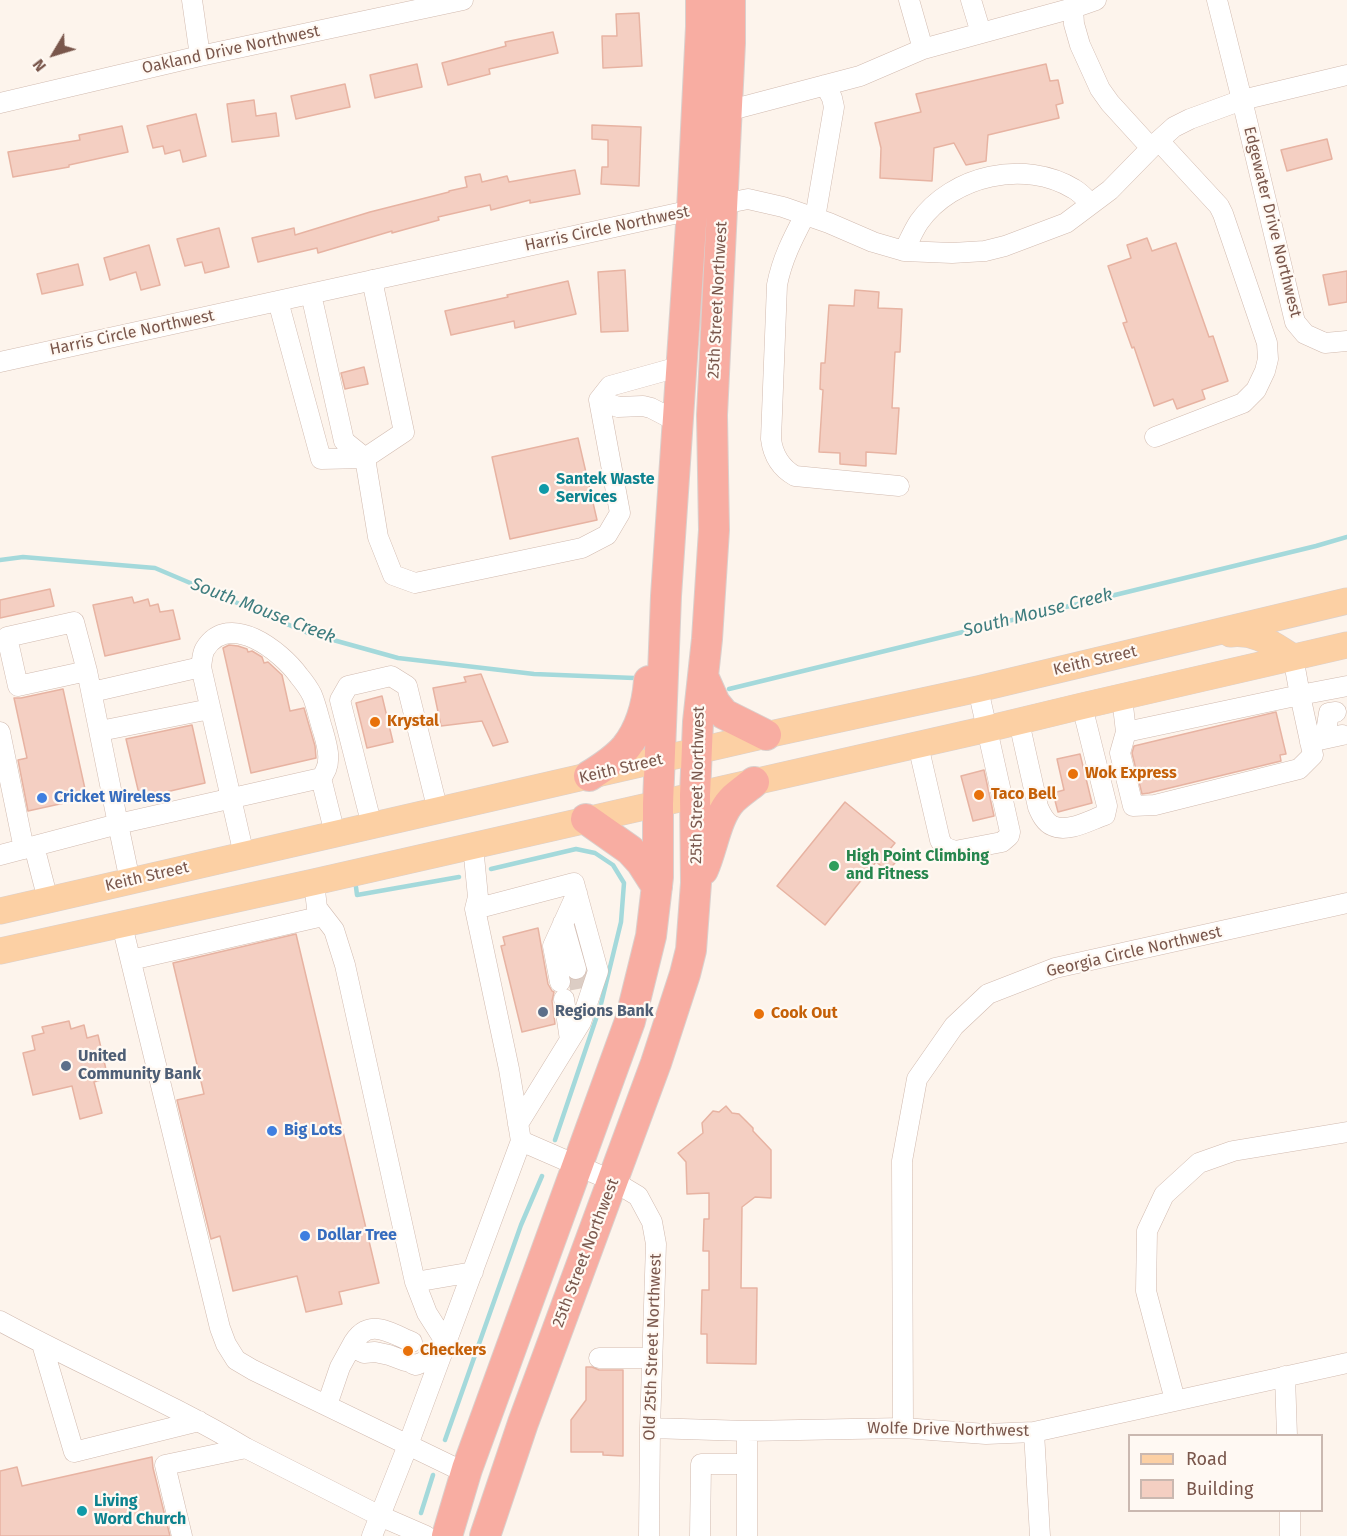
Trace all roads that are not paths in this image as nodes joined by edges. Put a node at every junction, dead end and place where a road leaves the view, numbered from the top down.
1 (192, 0) edge
2 (701, 0) edge
3 (730, 0) edge
4 (909, 0) edge
5 (971, 0) edge
6 (1096, 0) edge
7 (1216, 0) edge
8 (451, 1) edge
9 (1073, 8) junction
10 (981, 33) junction
11 (923, 49) junction
12 (200, 56) junction
13 (1347, 75) edge
14 (825, 85) junction
15 (1242, 100) junction
16 (0, 103) edge
17 (727, 111) junction
18 (1155, 144) junction
19 (1091, 204) junction
20 (722, 205) junction
21 (692, 210) junction
22 (810, 216) junction
23 (904, 251) junction
24 (372, 280) junction
25 (311, 294) junction
26 (278, 301) junction
27 (1293, 310) junction
28 (1259, 321) junction
29 (1347, 341) edge
30 (0, 362) edge
31 (682, 366) junction
32 (599, 400) junction
33 (678, 423) junction
34 (1155, 437) dead end
35 (365, 458) junction
36 (899, 486) dead end
37 (666, 596) junction
38 (1347, 601) edge
39 (1197, 637) junction
40 (1347, 645) edge
41 (1293, 657) junction
42 (201, 667) junction
43 (87, 671) dead end
44 (703, 676) junction
45 (1347, 686) edge
46 (978, 688) junction
47 (92, 692) junction
48 (1300, 695) junction
49 (1122, 697) junction
50 (1082, 706) junction
51 (210, 709) junction
52 (1336, 712) dead end
53 (1019, 722) junction
54 (987, 729) junction
55 (100, 731) junction
56 (0, 732) edge
57 (1126, 732) junction
58 (766, 735) junction
59 (1326, 738) junction
60 (918, 745) junction
61 (697, 751) junction
62 (661, 760) junction
63 (589, 776) junction
64 (320, 779) junction
65 (754, 782) junction
66 (695, 795) junction
67 (231, 798) junction
68 (658, 804) junction
69 (438, 811) junction
70 (586, 819) junction
71 (118, 824) junction
72 (372, 826) junction
73 (334, 834) junction
74 (473, 846) junction
75 (29, 847) junction
76 (0, 855) edge
77 (244, 855) junction
78 (130, 881) junction
79 (314, 882) junction
80 (696, 883) junction
81 (657, 886) junction
82 (577, 893) junction
83 (48, 900) junction
84 (1347, 903) edge
85 (475, 909) junction
86 (0, 911) edge
87 (323, 916) junction
88 (122, 925) junction
89 (0, 951) edge
90 (131, 960) junction
91 (570, 1040) junction
92 (520, 1132) junction
93 (1347, 1132) edge
94 (576, 1165) junction
95 (613, 1181) junction
96 (473, 1272) junction
97 (415, 1282) junction
98 (0, 1321) edge
99 (446, 1343) junction
100 (42, 1344) junction
101 (419, 1356) junction
102 (600, 1358) dead end
103 (652, 1358) junction
104 (1347, 1363) edge
105 (1286, 1376) junction
106 (1174, 1400) junction
107 (327, 1405) junction
108 (199, 1421) junction
109 (650, 1428) junction
110 (903, 1428) junction
111 (747, 1431) junction
112 (1034, 1432) junction
113 (1287, 1434) edge
114 (408, 1445) junction
115 (246, 1448) junction
116 (747, 1464) junction
117 (466, 1473) junction
118 (1290, 1512) edge
119 (380, 1516) junction
120 (182, 1536) edge
121 (372, 1536) edge
122 (426, 1536) edge
123 (447, 1536) edge
124 (485, 1536) edge
125 (648, 1536) edge
126 (700, 1536) edge
127 (747, 1536) edge
128 (1040, 1536) edge
129 (1290, 1536) edge

1 - 12 street
2 - 21 highway, 25th Street Northwest
3 - 17 highway, 25th Street Northwest
4 - 11 street
5 - 10 street
6 - 9 street
7 - 15 street, Edgewater Drive Northwest
8 - 12 street, Oakland Drive Northwest
9 - 10 street
9 - 18 street
10 - 11 street
11 - 14 street
12 - 16 street, Oakland Drive Northwest
13 - 15 street, Harris Circle Northwest
14 - 17 street
14 - 22 street
15 - 18 street, Harris Circle Northwest
15 - 27 street, Edgewater Drive Northwest
17 - 20 highway, 25th Street Northwest
18 - 19 street, Harris Circle Northwest
18 - 28 street
19 - 23 street, Harris Circle Northwest
19 - 23 street
20 - 21 street, Harris Circle Northwest
20 - 22 street, Harris Circle Northwest
20 - 44 highway, 25th Street Northwest
21 - 24 street, Harris Circle Northwest
21 - 31 highway, 25th Street Northwest
22 - 23 street, Harris Circle Northwest
22 - 36 street
24 - 25 street, Harris Circle Northwest
24 - 35 street
25 - 26 street, Harris Circle Northwest
25 - 35 street
26 - 30 street, Harris Circle Northwest
26 - 35 street
27 - 28 street
27 - 29 street, Edgewater Drive Northwest
28 - 34 street
31 - 32 street
31 - 33 highway, 25th Street Northwest
32 - 33 street
32 - 35 street
33 - 37 highway, 25th Street Northwest
37 - 62 highway, 25th Street Northwest
37 - 63 highway
38 - 39 main road, Keith Street
39 - 41 main road
39 - 46 main road, Keith Street
40 - 41 main road
41 - 48 street
41 - 49 main road
42 - 47 street
42 - 51 street
42 - 64 street
43 - 47 street
44 - 58 highway
44 - 61 highway, 25th Street Northwest
45 - 48 street
46 - 54 street
46 - 58 main road, Keith Street
47 - 55 street
48 - 57 street
48 - 59 street
49 - 50 main road
49 - 57 street
50 - 53 main road
50 - 53 street
51 - 55 street
51 - 67 street
52 - 59 street
53 - 54 main road
54 - 60 main road
54 - 60 street
55 - 71 street
56 - 75 street
57 - 59 street
58 - 61 main road, Keith Street
60 - 65 main road
61 - 62 main road, Keith Street
61 - 66 highway, 25th Street Northwest
62 - 63 main road, Keith Street
62 - 68 highway, 25th Street Northwest
63 - 69 main road, Keith Street
64 - 67 street
64 - 73 street
65 - 66 main road
65 - 80 highway
66 - 68 main road
66 - 80 highway, 25th Street Northwest
67 - 71 street
67 - 77 street
68 - 70 main road
68 - 81 highway, 25th Street Northwest
69 - 72 main road, Keith Street
69 - 72 street
70 - 74 main road
70 - 81 highway
71 - 75 street
71 - 78 street
72 - 73 main road, Keith Street
73 - 77 main road, Keith Street
74 - 79 main road
74 - 85 street
75 - 76 street
75 - 83 street
77 - 78 main road, Keith Street
78 - 83 main road, Keith Street
79 - 87 street
79 - 88 main road
80 - 95 highway, 25th Street Northwest
81 - 94 highway, 25th Street Northwest
82 - 85 street
82 - 91 street
82 - 91 street
83 - 86 main road, Keith Street
84 - 110 street, Georgia Circle Northwest
85 - 92 street
87 - 90 street
87 - 97 street
88 - 89 main road
88 - 90 street
90 - 107 street
91 - 92 street
92 - 94 street, Old 25th Street Northwest
92 - 96 street
93 - 106 street
94 - 95 street, Old 25th Street Northwest
94 - 117 highway, 25th Street Northwest
95 - 103 street, Old 25th Street Northwest
95 - 124 highway, 25th Street Northwest
96 - 97 street
96 - 99 street
97 - 99 street
98 - 100 street
99 - 101 street
100 - 108 street
100 - 108 street
101 - 107 street
101 - 114 street
102 - 103 street
103 - 109 street, Old 25th Street Northwest
104 - 105 street, Wolfe Drive Northwest
105 - 106 street, Wolfe Drive Northwest
105 - 113 street
106 - 112 street, Wolfe Drive Northwest
107 - 114 street
108 - 115 street
109 - 111 street, Wolfe Drive Northwest
109 - 125 street, Old 25th Street Northwest
110 - 111 street, Wolfe Drive Northwest
110 - 112 street, Wolfe Drive Northwest
111 - 116 street
112 - 128 street
114 - 117 street
114 - 119 street
115 - 119 street
115 - 120 street
116 - 126 street
116 - 127 street
117 - 123 highway, 25th Street Northwest
118 - 129 street
119 - 121 street
119 - 122 street

